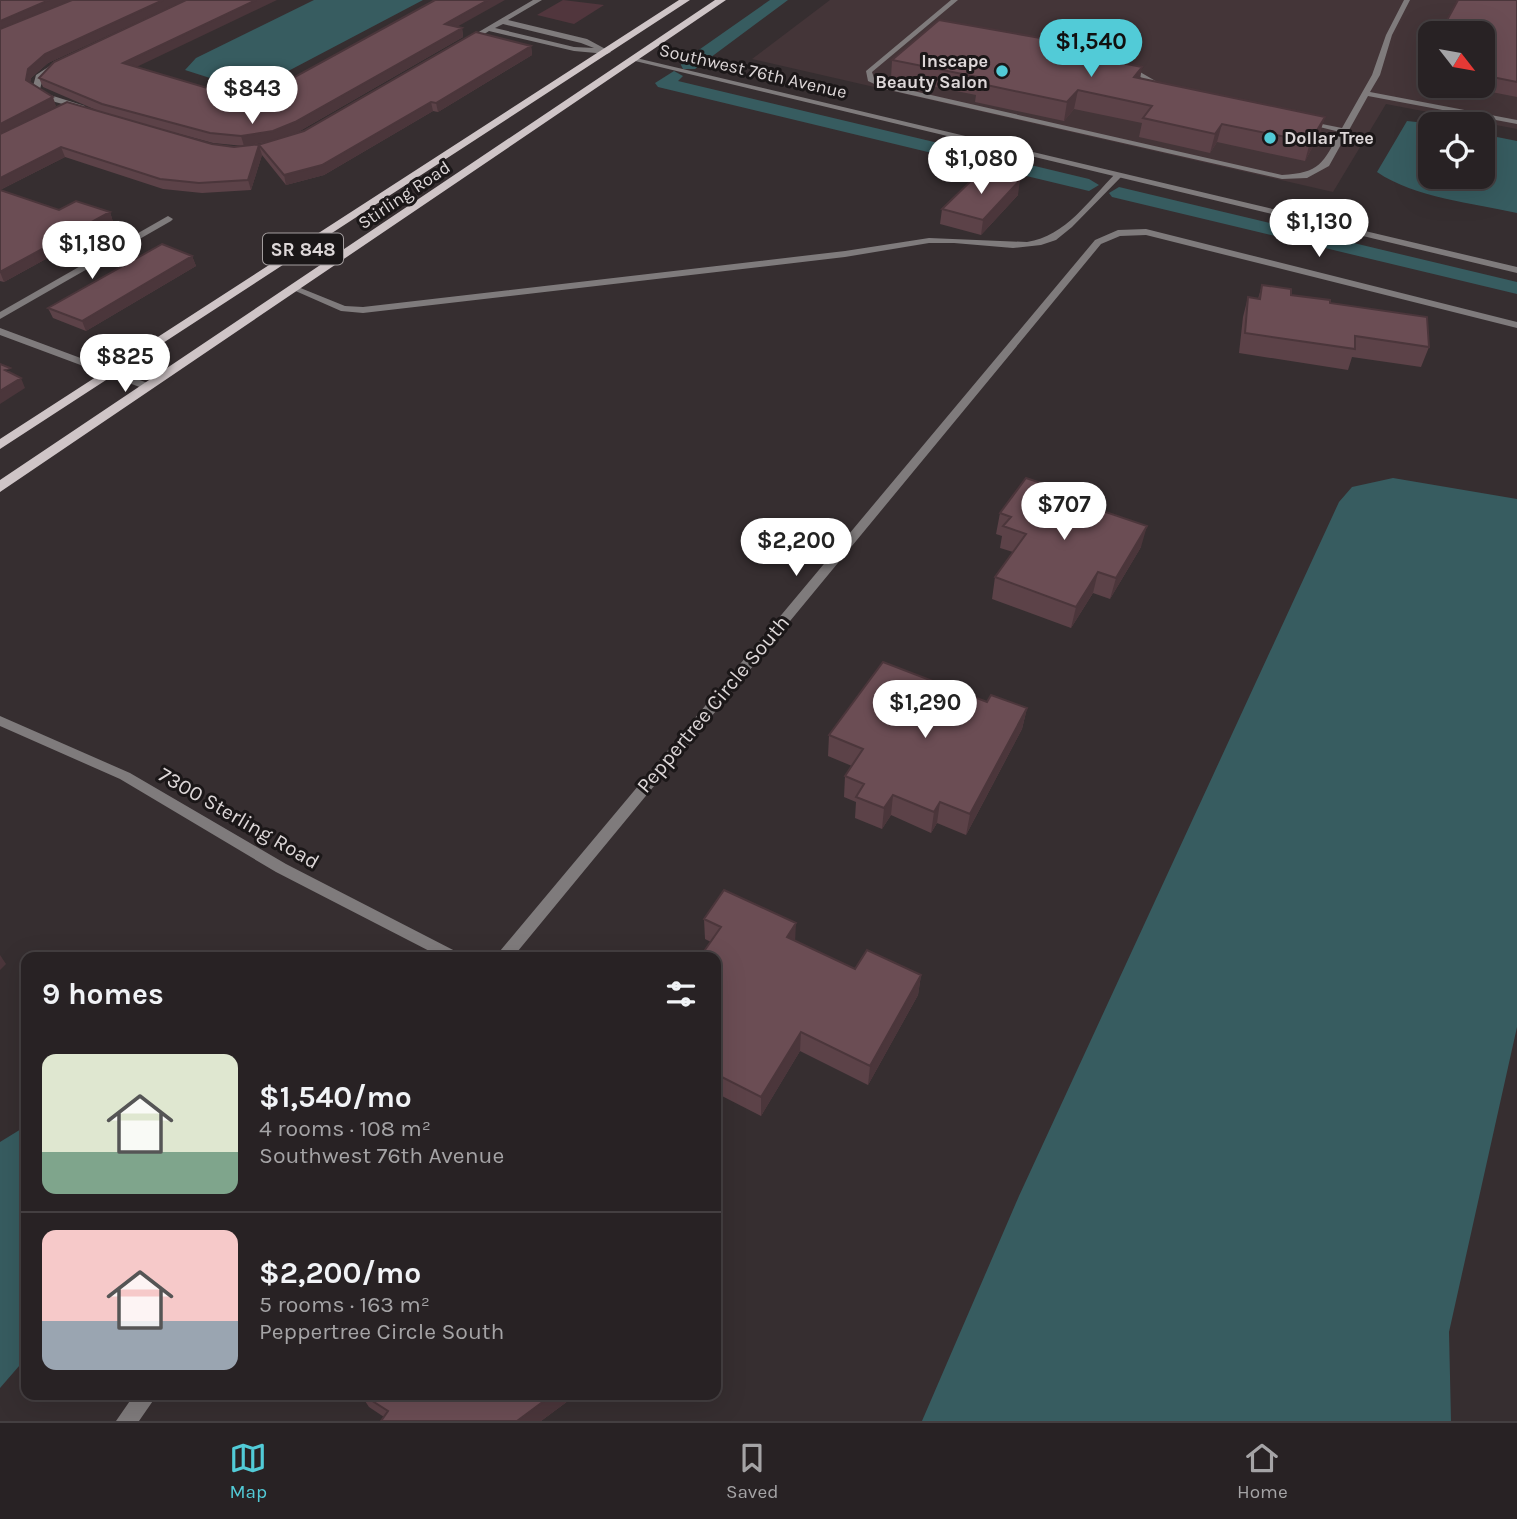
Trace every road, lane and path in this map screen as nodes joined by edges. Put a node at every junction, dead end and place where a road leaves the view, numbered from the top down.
1 (538, 0) edge
2 (685, 0) edge
3 (721, 0) edge
4 (955, 0) edge
5 (1407, 0) edge
6 (502, 21) junction
7 (927, 23) junction
8 (939, 26) edge
9 (489, 29) junction
10 (459, 46) edge
11 (607, 52) junction
12 (75, 57) edge
13 (635, 59) junction
14 (1114, 63) edge
15 (610, 76) junction
16 (1366, 93) junction
17 (1179, 95) edge
18 (71, 105) junction
19 (61, 110) edge
20 (96, 113) edge
21 (1293, 120) edge
22 (1517, 122) edge
23 (1345, 131) junction
24 (1119, 175) junction
25 (168, 219) dead end
26 (1517, 270) edge
27 (295, 289) junction
28 (0, 316) edge
29 (1517, 325) edge
30 (0, 331) edge
31 (16, 337) junction
32 (0, 346) edge
33 (112, 372) junction
34 (149, 387) junction
35 (0, 445) edge
36 (0, 487) edge
37 (0, 721) edge
38 (444, 952) edge
39 (507, 952) edge
40 (143, 1400) edge
41 (126, 1421) edge

1 - 6 street
2 - 11 main road, Stirling Road / SR 848
3 - 13 main road, Stirling Road / SR 848
4 - 7 lane
5 - 16 lane
6 - 9 street
6 - 11 street
7 - 8 lane
7 - 23 lane
9 - 10 street
9 - 11 street
11 - 15 main road
11 - 33 main road, Stirling Road / SR 848
12 - 18 street
13 - 15 main road, Stirling Road / SR 848
13 - 24 street, Southwest 76th Avenue
14 - 17 lane
15 - 27 main road, Stirling Road / SR 848
16 - 22 lane
16 - 23 lane
18 - 19 street
18 - 20 street
21 - 23 lane
24 - 26 street, Southwest 76th Avenue
24 - 27 lane
25 - 28 street
27 - 34 main road, Stirling Road / SR 848
29 - 39 street, Peppertree Circle South
30 - 31 street
31 - 32 street
31 - 33 street
33 - 34 street
33 - 35 main road, Stirling Road / SR 848
34 - 36 main road, Stirling Road / SR 848
37 - 38 lane, 7300 Sterling Road
40 - 41 street

